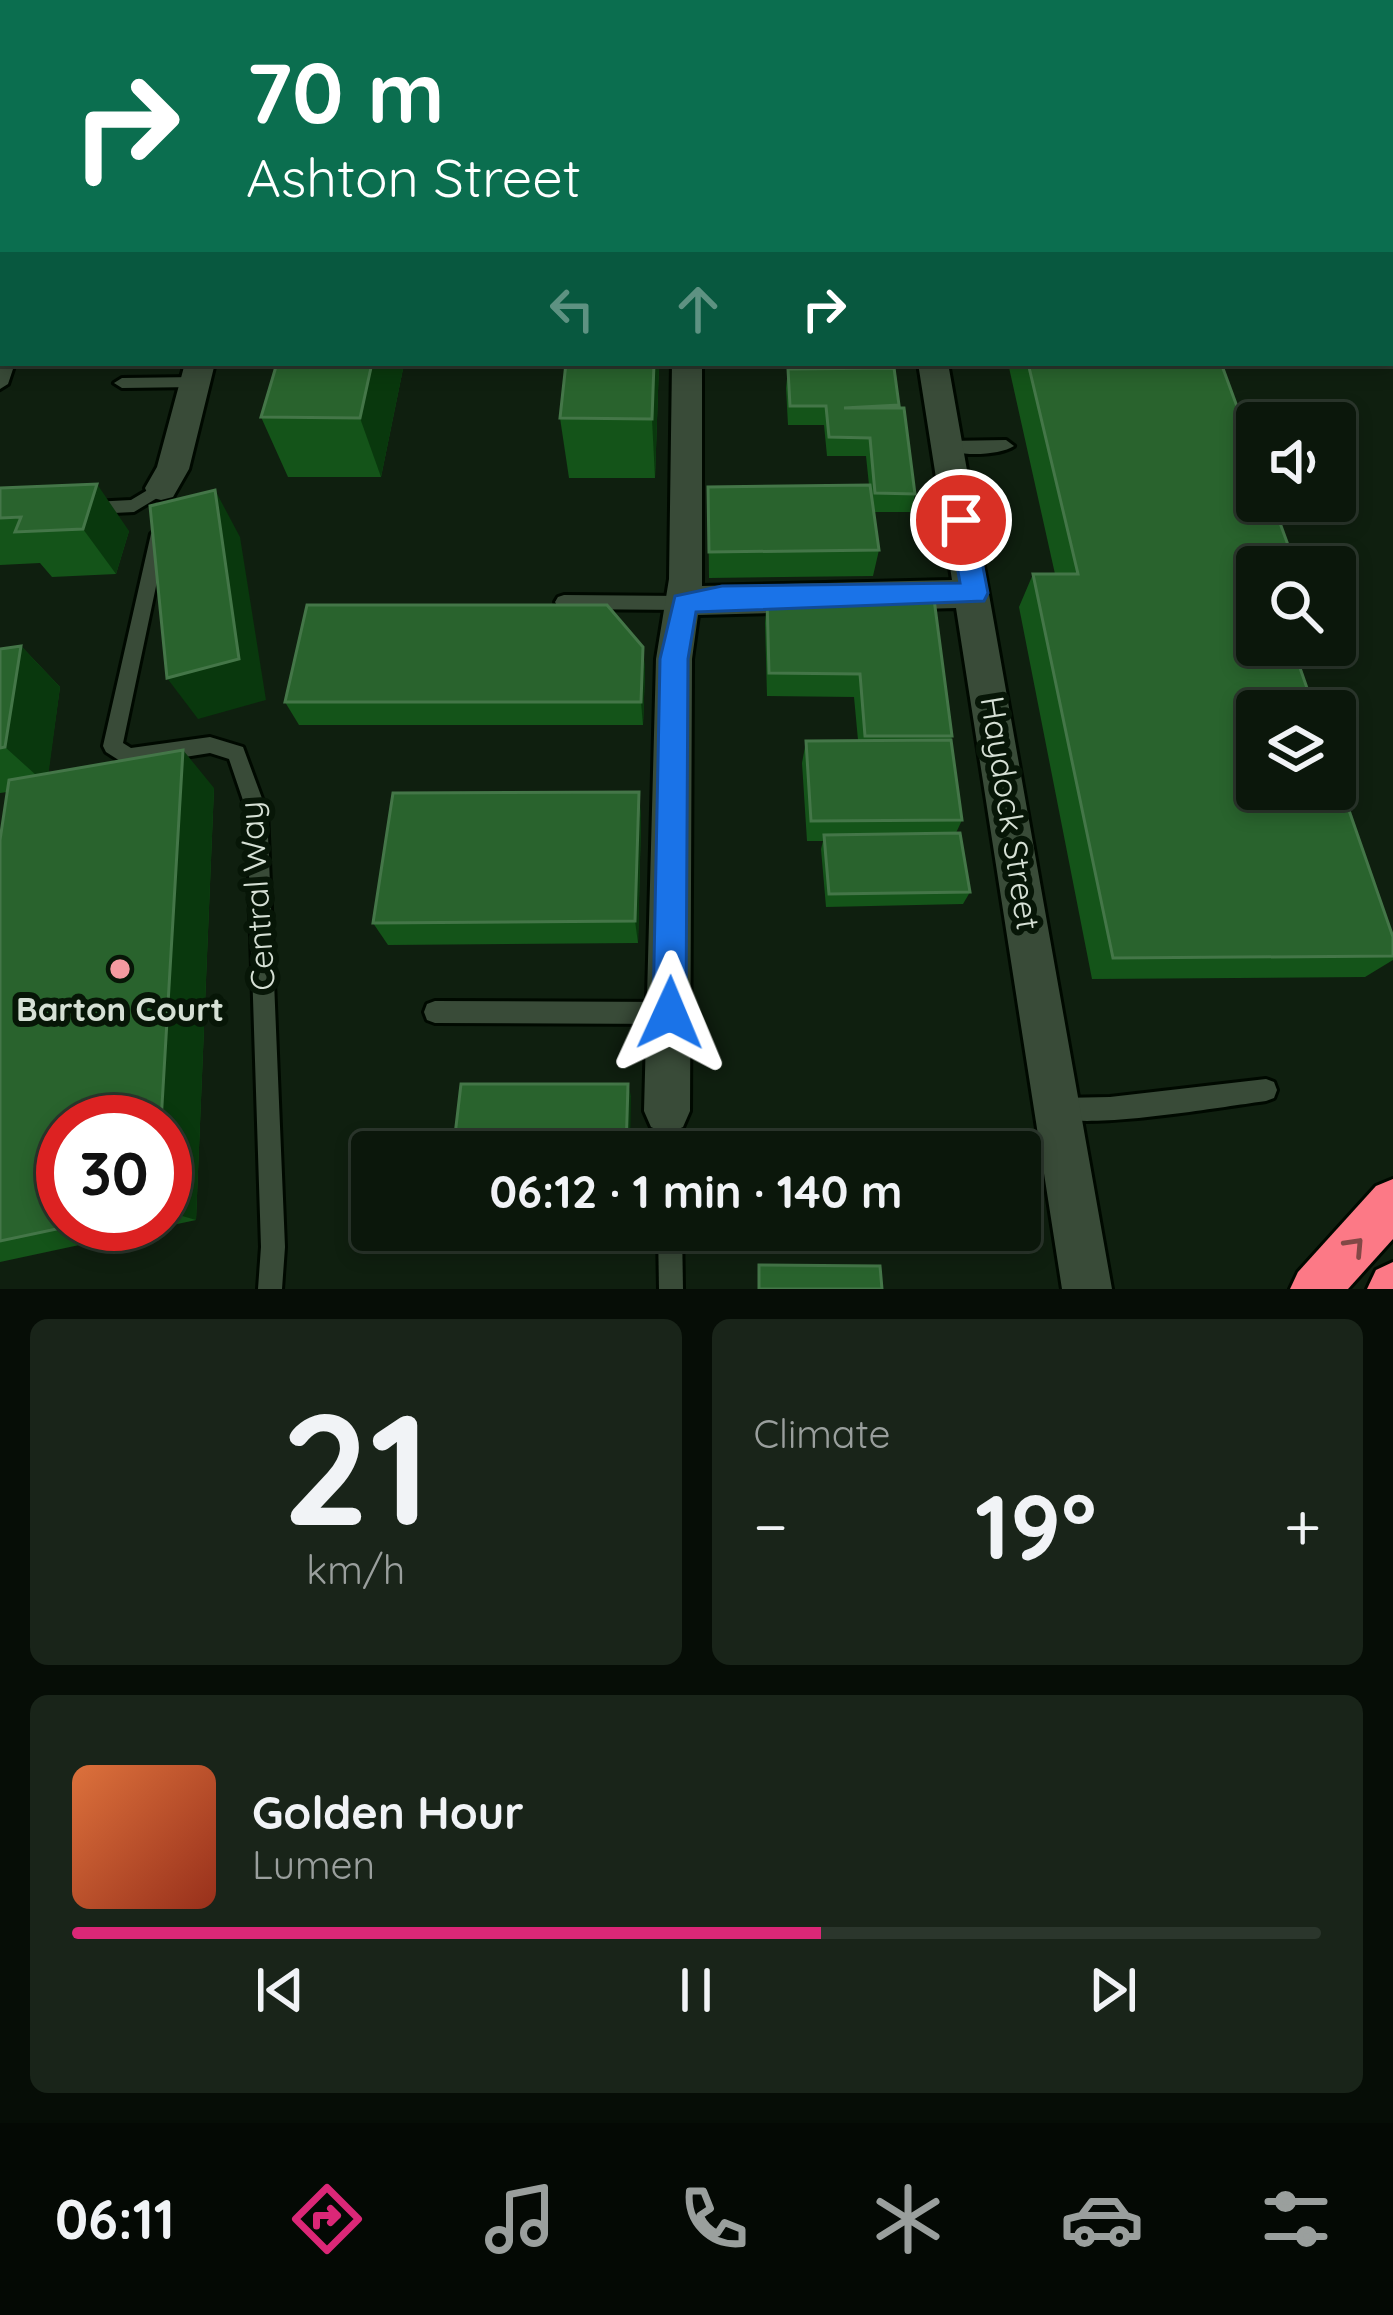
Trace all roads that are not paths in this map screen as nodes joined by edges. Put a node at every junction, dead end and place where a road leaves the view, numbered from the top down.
1 (687, 366) edge
2 (934, 366) edge
3 (198, 372) edge
4 (122, 383) dead end
5 (1006, 446) dead end
6 (948, 447) junction
7 (160, 488) junction
8 (74, 509) edge
9 (975, 593) junction
10 (564, 602) edge
11 (684, 603) junction
12 (435, 1012) dead end
13 (670, 1013) junction
14 (1266, 1090) dead end
15 (1060, 1109) junction
16 (668, 1131) edge
17 (1393, 1203) edge
18 (670, 1251) edge
19 (1091, 1281) edge
20 (270, 1289) edge
21 (671, 1289) edge
22 (1315, 1289) edge

1 - 11 street
2 - 6 street, Haydock Street
3 - 4 lane
3 - 7 street, Central Way
5 - 6 lane
6 - 9 street, Haydock Street
7 - 8 lane
7 - 20 lane, Central Way
9 - 11 street
9 - 15 street, Haydock Street
10 - 11 lane
11 - 13 street
12 - 13 lane
13 - 16 street
14 - 15 lane
15 - 19 street, Haydock Street
22 -> 17 highway
18 - 21 lane

